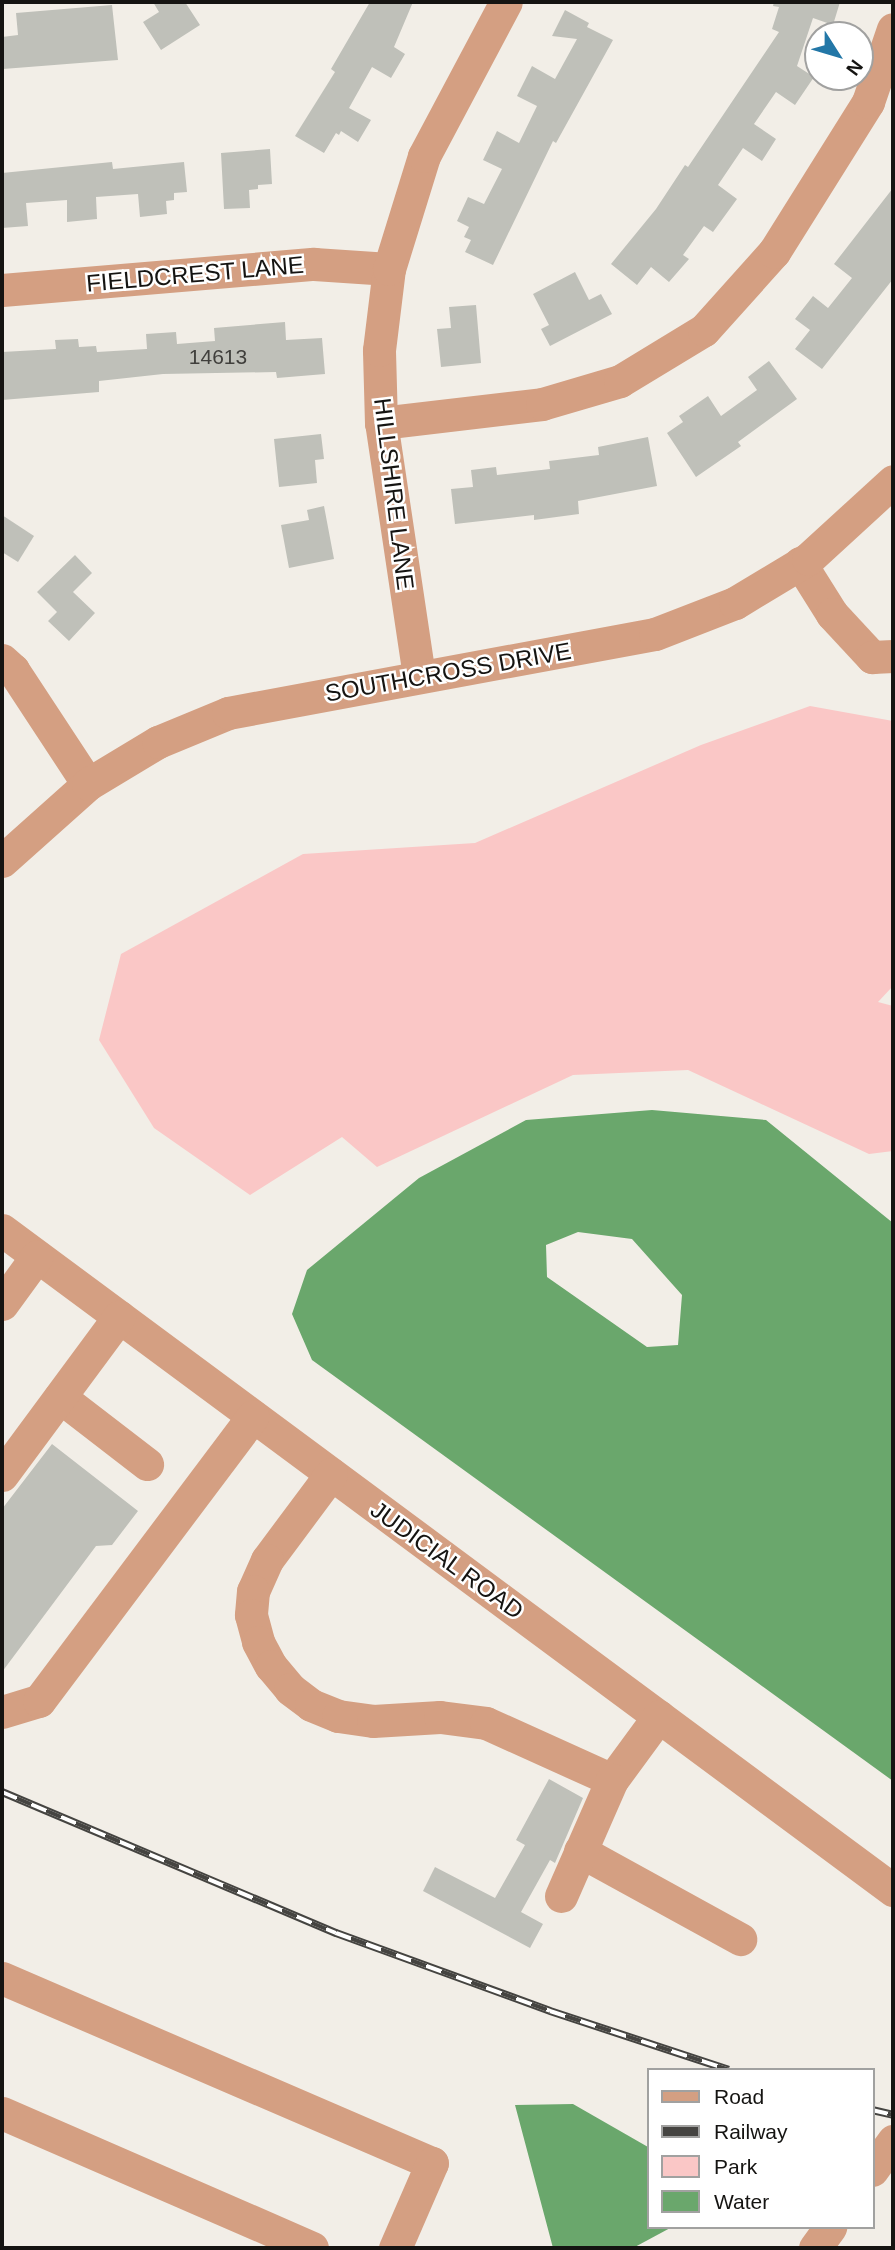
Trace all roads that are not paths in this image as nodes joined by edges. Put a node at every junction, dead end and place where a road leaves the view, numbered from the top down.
1 (506, 2) edge
2 (893, 29) edge
3 (389, 269) junction
4 (2, 290) edge
5 (381, 423) junction
6 (893, 481) edge
7 (800, 563) junction
8 (883, 657) edge
9 (2, 660) edge
10 (419, 676) junction
11 (893, 682) edge
12 (88, 784) junction
13 (2, 862) edge
14 (2, 1230) edge
15 (37, 1256) junction
16 (2, 1304) edge
17 (119, 1317) junction
18 (60, 1397) junction
19 (253, 1416) junction
20 (147, 1464) dead end
21 (331, 1474) junction
22 (2, 1475) edge
23 (2, 1712) edge
24 (659, 1716) junction
25 (612, 1780) junction
26 (580, 1851) junction
27 (893, 1890) edge
28 (561, 1896) dead end
29 (740, 1939) dead end
30 (2, 1978) edge
31 (2, 2113) edge
32 (893, 2141) edge
33 (874, 2167) edge
34 (828, 2229) edge
35 (312, 2248) edge
36 (395, 2248) edge
37 (814, 2248) edge

1 - 3 street, HILLSHIRE LANE
2 - 5 street
3 - 4 street, FIELDCREST LANE
3 - 5 street, HILLSHIRE LANE
5 - 10 street, HILLSHIRE LANE
6 - 7 street, SOUTHCROSS DRIVE
7 - 8 street
7 - 10 street, SOUTHCROSS DRIVE
8 - 11 street
9 - 12 street
10 - 12 street, SOUTHCROSS DRIVE
12 - 13 street, SOUTHCROSS DRIVE
14 - 15 street, JUDICIAL ROAD
15 - 16 street
15 - 17 street, JUDICIAL ROAD
17 - 18 street
17 - 19 street, JUDICIAL ROAD
18 - 20 street
18 - 22 street
19 - 21 street, JUDICIAL ROAD
19 - 23 street
21 - 24 street, JUDICIAL ROAD
21 - 25 street
24 - 25 street
24 - 27 street, JUDICIAL ROAD
25 - 26 street
26 - 28 street
26 - 29 street
30 - 36 street
31 - 35 street
32 - 33 street
34 - 37 street

